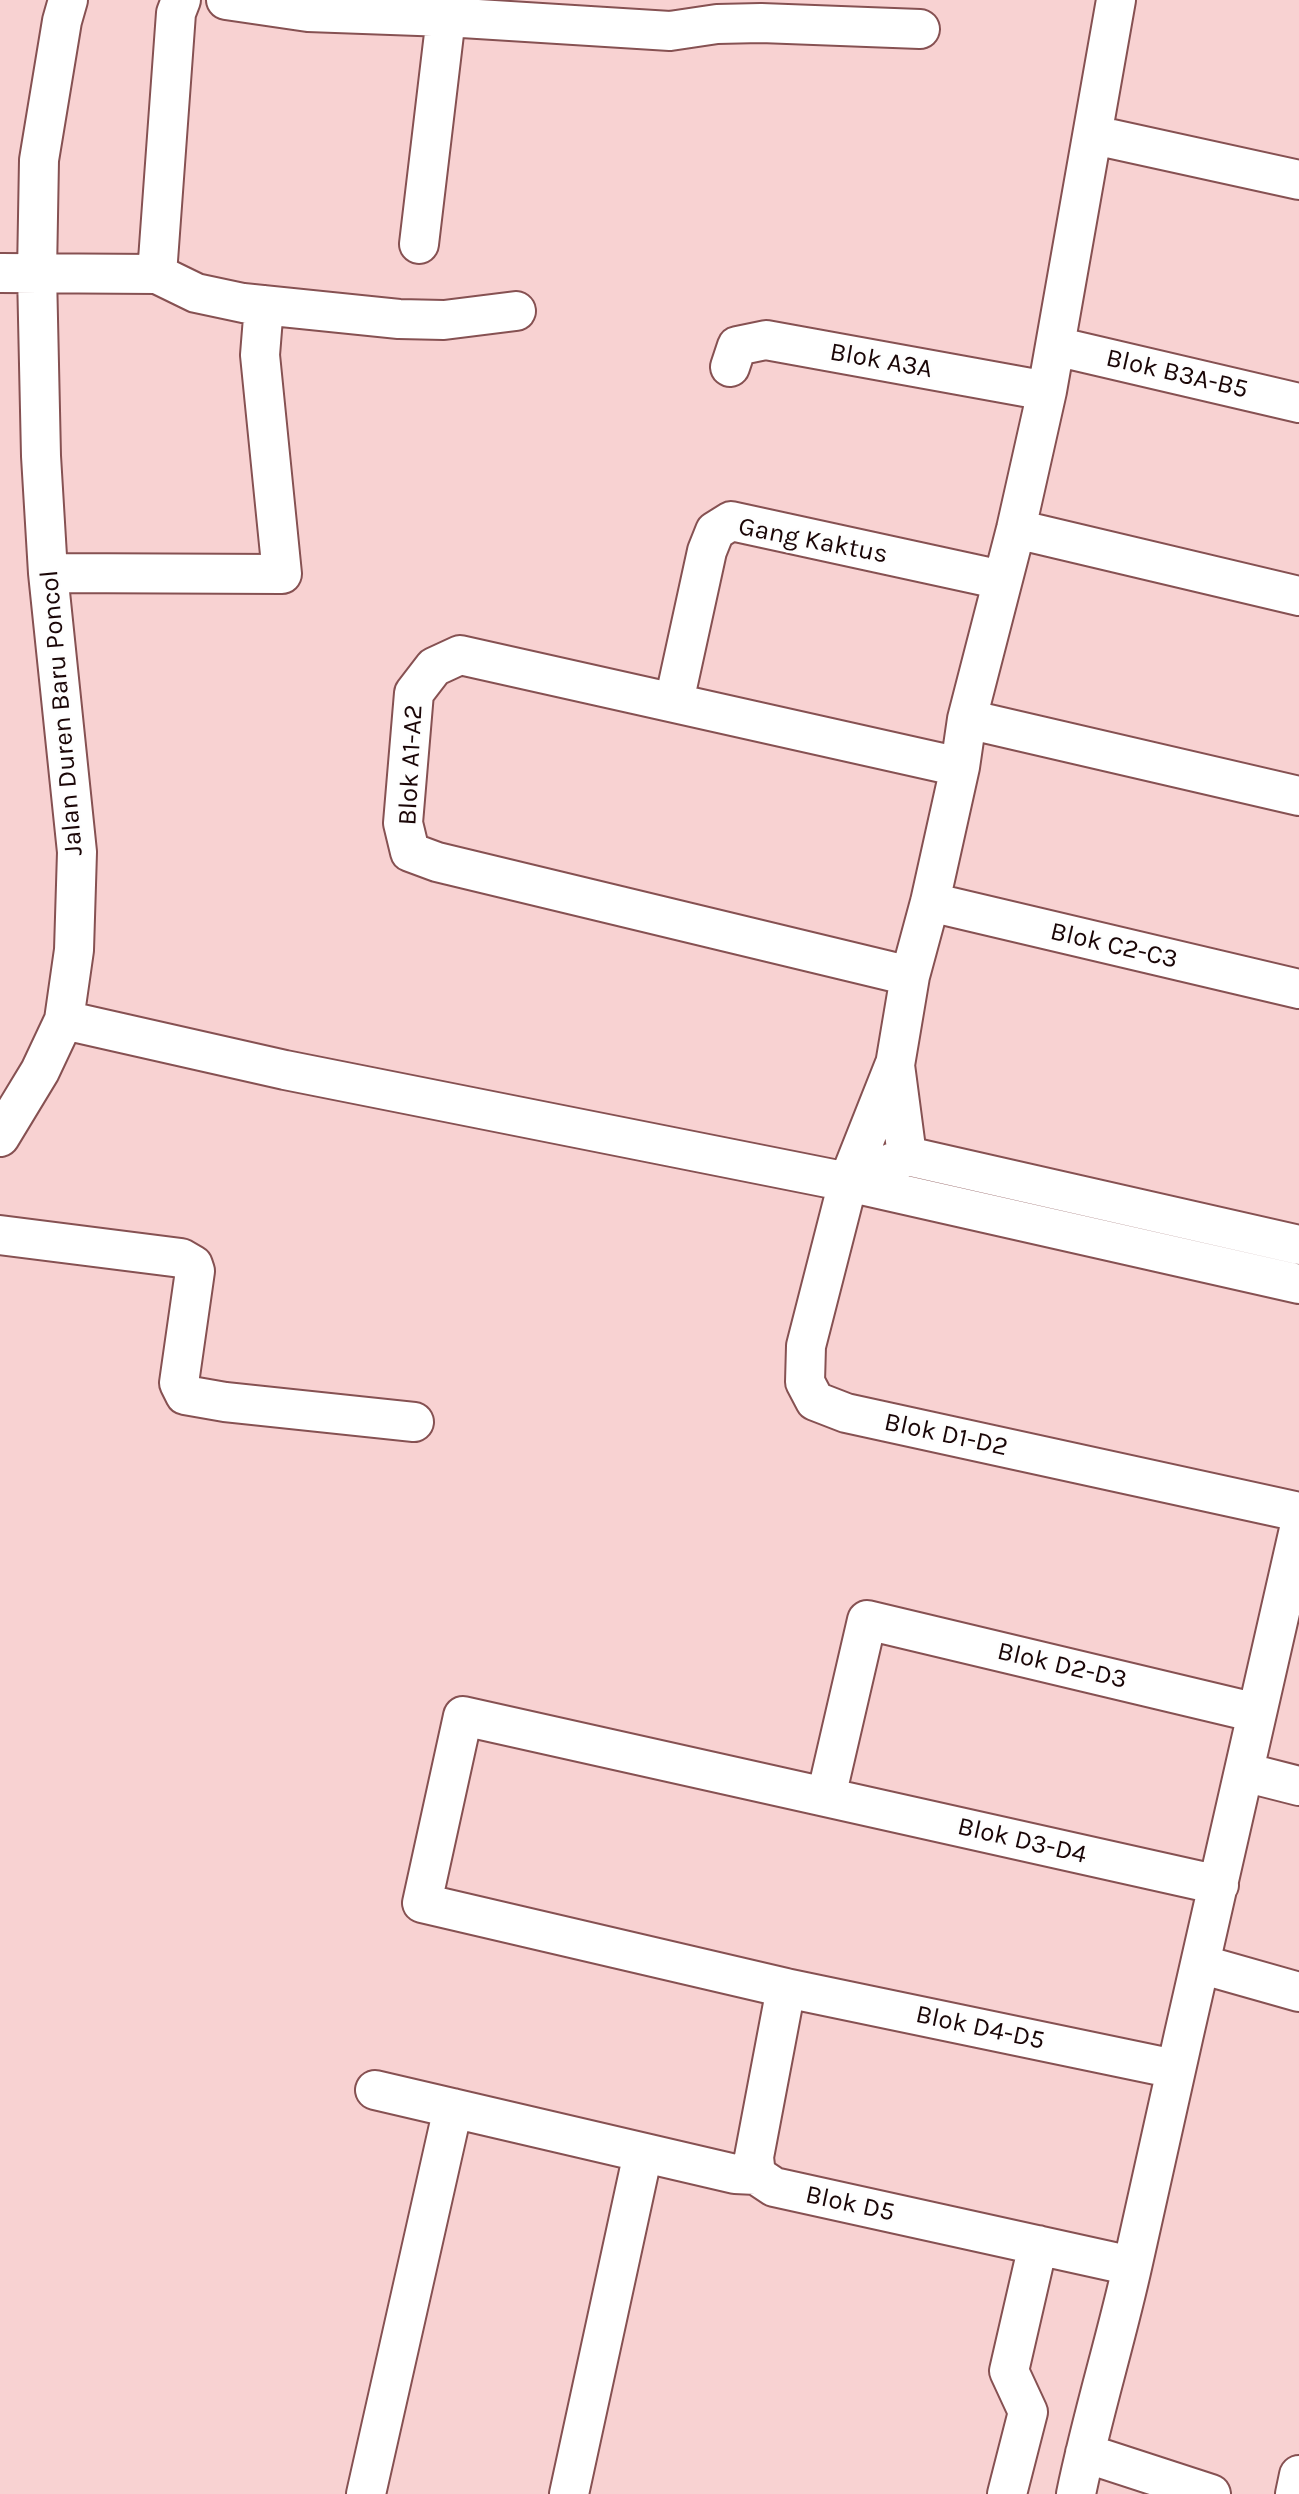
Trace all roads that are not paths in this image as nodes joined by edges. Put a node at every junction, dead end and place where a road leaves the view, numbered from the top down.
1 (68, 0) edge
2 (181, 0) edge
3 (226, 0) edge
4 (1116, 0) edge
5 (446, 17) junction
6 (920, 29) dead end
7 (1094, 135) junction
8 (1299, 180) edge
9 (419, 244) dead end
10 (18, 273) edge
11 (157, 274) junction
12 (264, 305) junction
13 (516, 311) dead end
14 (1055, 346) junction
15 (730, 367) dead end
16 (1047, 391) junction
17 (1299, 403) edge
18 (1016, 529) junction
19 (48, 573) junction
20 (1002, 580) junction
21 (1299, 596) edge
22 (674, 702) junction
23 (967, 719) junction
24 (960, 767) junction
25 (1299, 796) edge
26 (930, 902) junction
27 (910, 976) junction
28 (1299, 989) edge
29 (64, 1020) junction
30 (895, 1065) junction
31 (0, 1136) edge
32 (907, 1156) junction
33 (848, 1182) junction
34 (0, 1235) edge
35 (1299, 1245) edge
36 (1299, 1284) edge
37 (414, 1422) dead end
38 (1299, 1512) edge
39 (1299, 1529) edge
40 (1293, 1582) edge
41 (1257, 1713) junction
42 (1244, 1772) junction
43 (1299, 1786) edge
44 (825, 1797) junction
45 (1219, 1885) junction
46 (1200, 1964) junction
47 (786, 1988) junction
48 (1299, 1992) edge
49 (1175, 2069) junction
50 (375, 2090) dead end
51 (453, 2108) junction
52 (643, 2153) junction
53 (756, 2175) junction
54 (1038, 2245) junction
55 (1132, 2266) junction
56 (1085, 2453) junction
57 (1299, 2476) edge
58 (366, 2494) edge
59 (569, 2494) edge
60 (1007, 2494) edge
61 (1076, 2494) edge
62 (1210, 2494) edge
63 (1294, 2494) edge

1 - 10 street, Jalan Duren Baru Poncol
2 - 11 street
3 - 5 street
4 - 7 street
5 - 6 street
5 - 9 street
7 - 8 street
7 - 14 street
10 - 11 street
10 - 19 street, Jalan Duren Baru Poncol
11 - 12 street
12 - 13 street
12 - 19 street
14 - 16 street
14 - 17 street, Blok B3A-B5
15 - 16 street, Blok A3A
16 - 18 street
18 - 20 street
18 - 21 street
19 - 29 street, Jalan Duren Baru Poncol
20 - 22 street, Gang Kaktus
20 - 23 street
22 - 24 street, Blok A1-A2
22 - 27 street, Blok A1-A2
23 - 24 street
23 - 25 street
24 - 26 street
26 - 27 street
26 - 28 street, Blok C2-C3
27 - 30 street
29 - 31 street, Jalan Duren Baru Poncol
29 - 33 street
30 - 32 street
30 - 33 street, Blok D1-D2
32 - 33 street
32 - 35 street
33 - 36 street
33 - 38 street, Blok D1-D2
34 - 37 street
39 - 40 street
40 - 41 street
41 - 42 street
41 - 44 street, Blok D2-D3
42 - 43 street
42 - 45 street
44 - 45 street, Blok D3-D4
44 - 47 street, Blok D3-D4
45 - 46 street
46 - 48 street
46 - 49 street
47 - 49 street, Blok D4-D5
47 - 53 street
49 - 55 street
50 - 51 street, Blok D5
51 - 52 street, Blok D5
51 - 58 street
52 - 53 street, Blok D5
52 - 59 street
53 - 54 street, Blok D5
54 - 55 street, Blok D5
54 - 60 street
55 - 56 street
56 - 61 street
56 - 62 street
57 - 63 street

